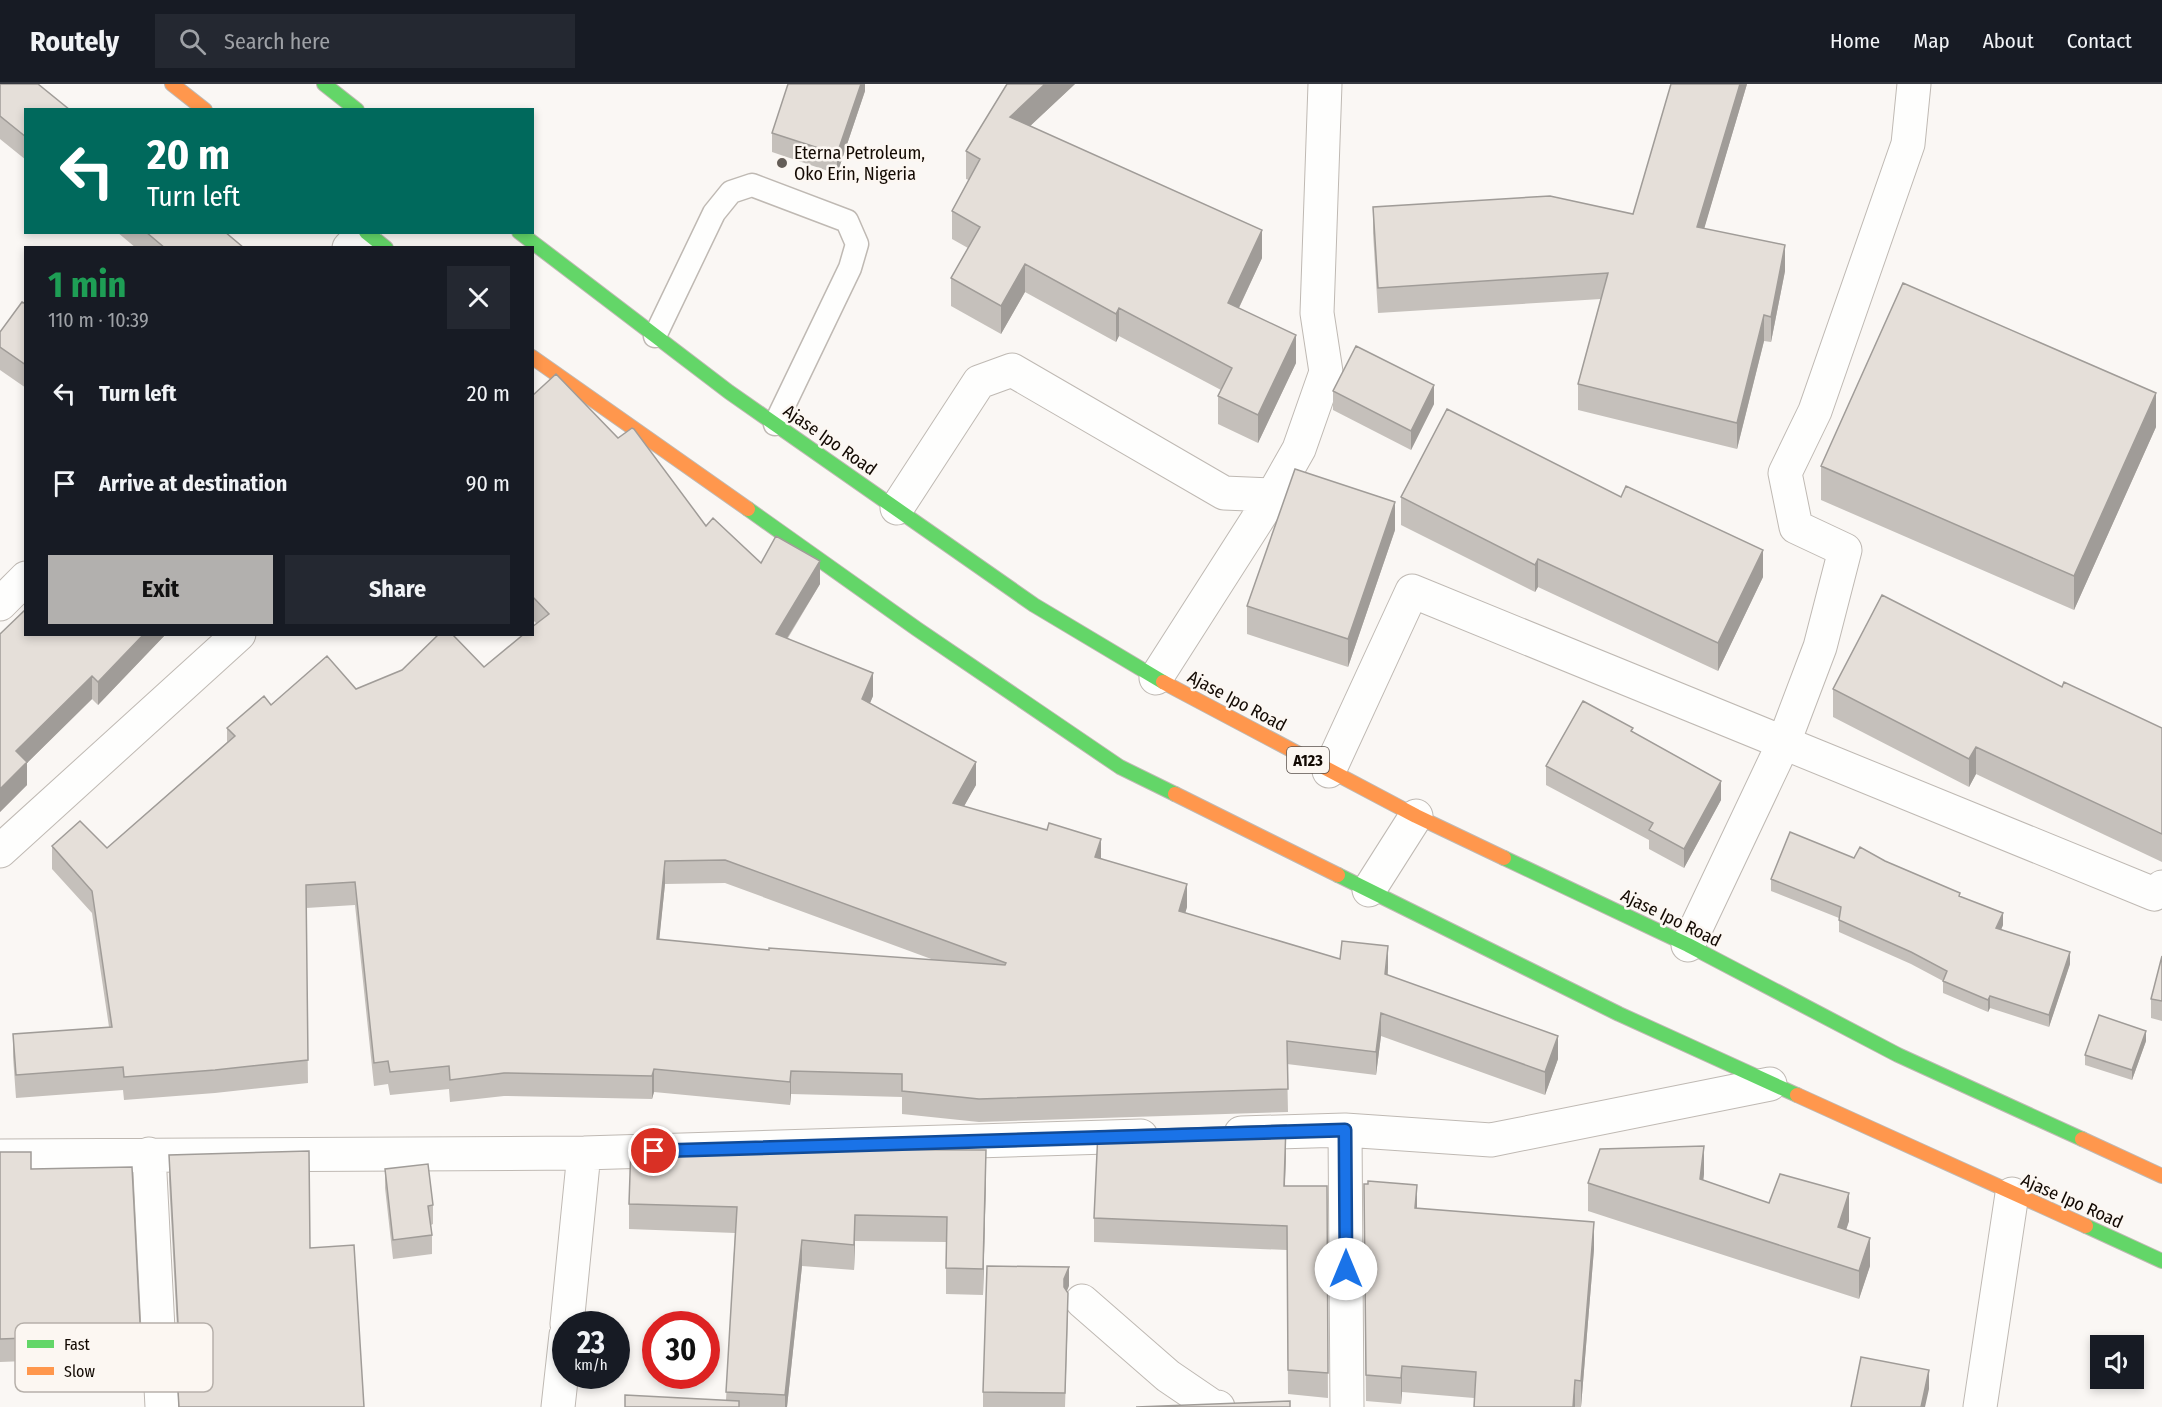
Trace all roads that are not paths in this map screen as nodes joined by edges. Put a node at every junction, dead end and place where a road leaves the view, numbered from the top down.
1 (172, 84) edge
2 (324, 84) edge
3 (1326, 84) edge
4 (1914, 84) edge
5 (202, 108) edge
6 (354, 108) edge
7 (363, 234) edge
8 (368, 234) edge
9 (522, 234) edge
10 (352, 246) edge
11 (383, 246) edge
12 (655, 336) junction
13 (534, 358) edge
14 (775, 423) junction
15 (1273, 495) junction
16 (897, 507) junction
17 (24, 580) edge
18 (0, 604) edge
19 (237, 636) edge
20 (1156, 678) junction
21 (1784, 742) junction
22 (1329, 771) junction
23 (1416, 816) junction
24 (0, 851) edge
25 (2162, 887) edge
26 (1369, 890) junction
27 (1688, 945) junction
28 (1770, 1084) junction
29 (1345, 1130) junction
30 (1206, 1134) edge
31 (1170, 1135) edge
32 (584, 1153) junction
33 (149, 1154) junction
34 (0, 1156) edge
35 (2162, 1176) edge
36 (2012, 1194) junction
37 (2162, 1261) edge
38 (1082, 1301) dead end
39 (568, 1311) edge
40 (158, 1323) edge
41 (560, 1389) edge
42 (161, 1392) edge
43 (162, 1407) edge
44 (558, 1407) edge
45 (1218, 1407) edge
46 (1347, 1407) edge
47 (1980, 1407) edge

1 - 5 highway
2 - 6 highway
3 - 15 street
4 - 21 street
7 - 10 street
8 - 11 highway
9 - 12 highway, Ajase Ipo Road / A123
12 - 14 highway, Ajase Ipo Road / A123
12 - 14 lane
13 - 26 highway, Ajase Ipo Road
14 - 16 highway, Ajase Ipo Road / A123
15 - 16 street
15 - 20 street
16 - 20 highway, Ajase Ipo Road / A123
17 - 18 street
19 - 24 street
20 - 22 highway, Ajase Ipo Road / A123
21 - 22 street
21 - 25 street
21 - 27 street
22 - 23 highway, Ajase Ipo Road / A123
23 - 26 street
23 - 27 highway, Ajase Ipo Road / A123
26 - 28 highway, Ajase Ipo Road
27 - 35 highway, Ajase Ipo Road / A123
28 - 29 street
28 - 36 highway, Ajase Ipo Road
29 - 30 street
29 - 46 street
31 - 32 street
32 - 33 street
32 - 39 street
33 - 34 street
33 - 40 street
36 - 37 highway, Ajase Ipo Road
36 - 47 street
38 - 45 street
41 - 44 street
42 - 43 street

